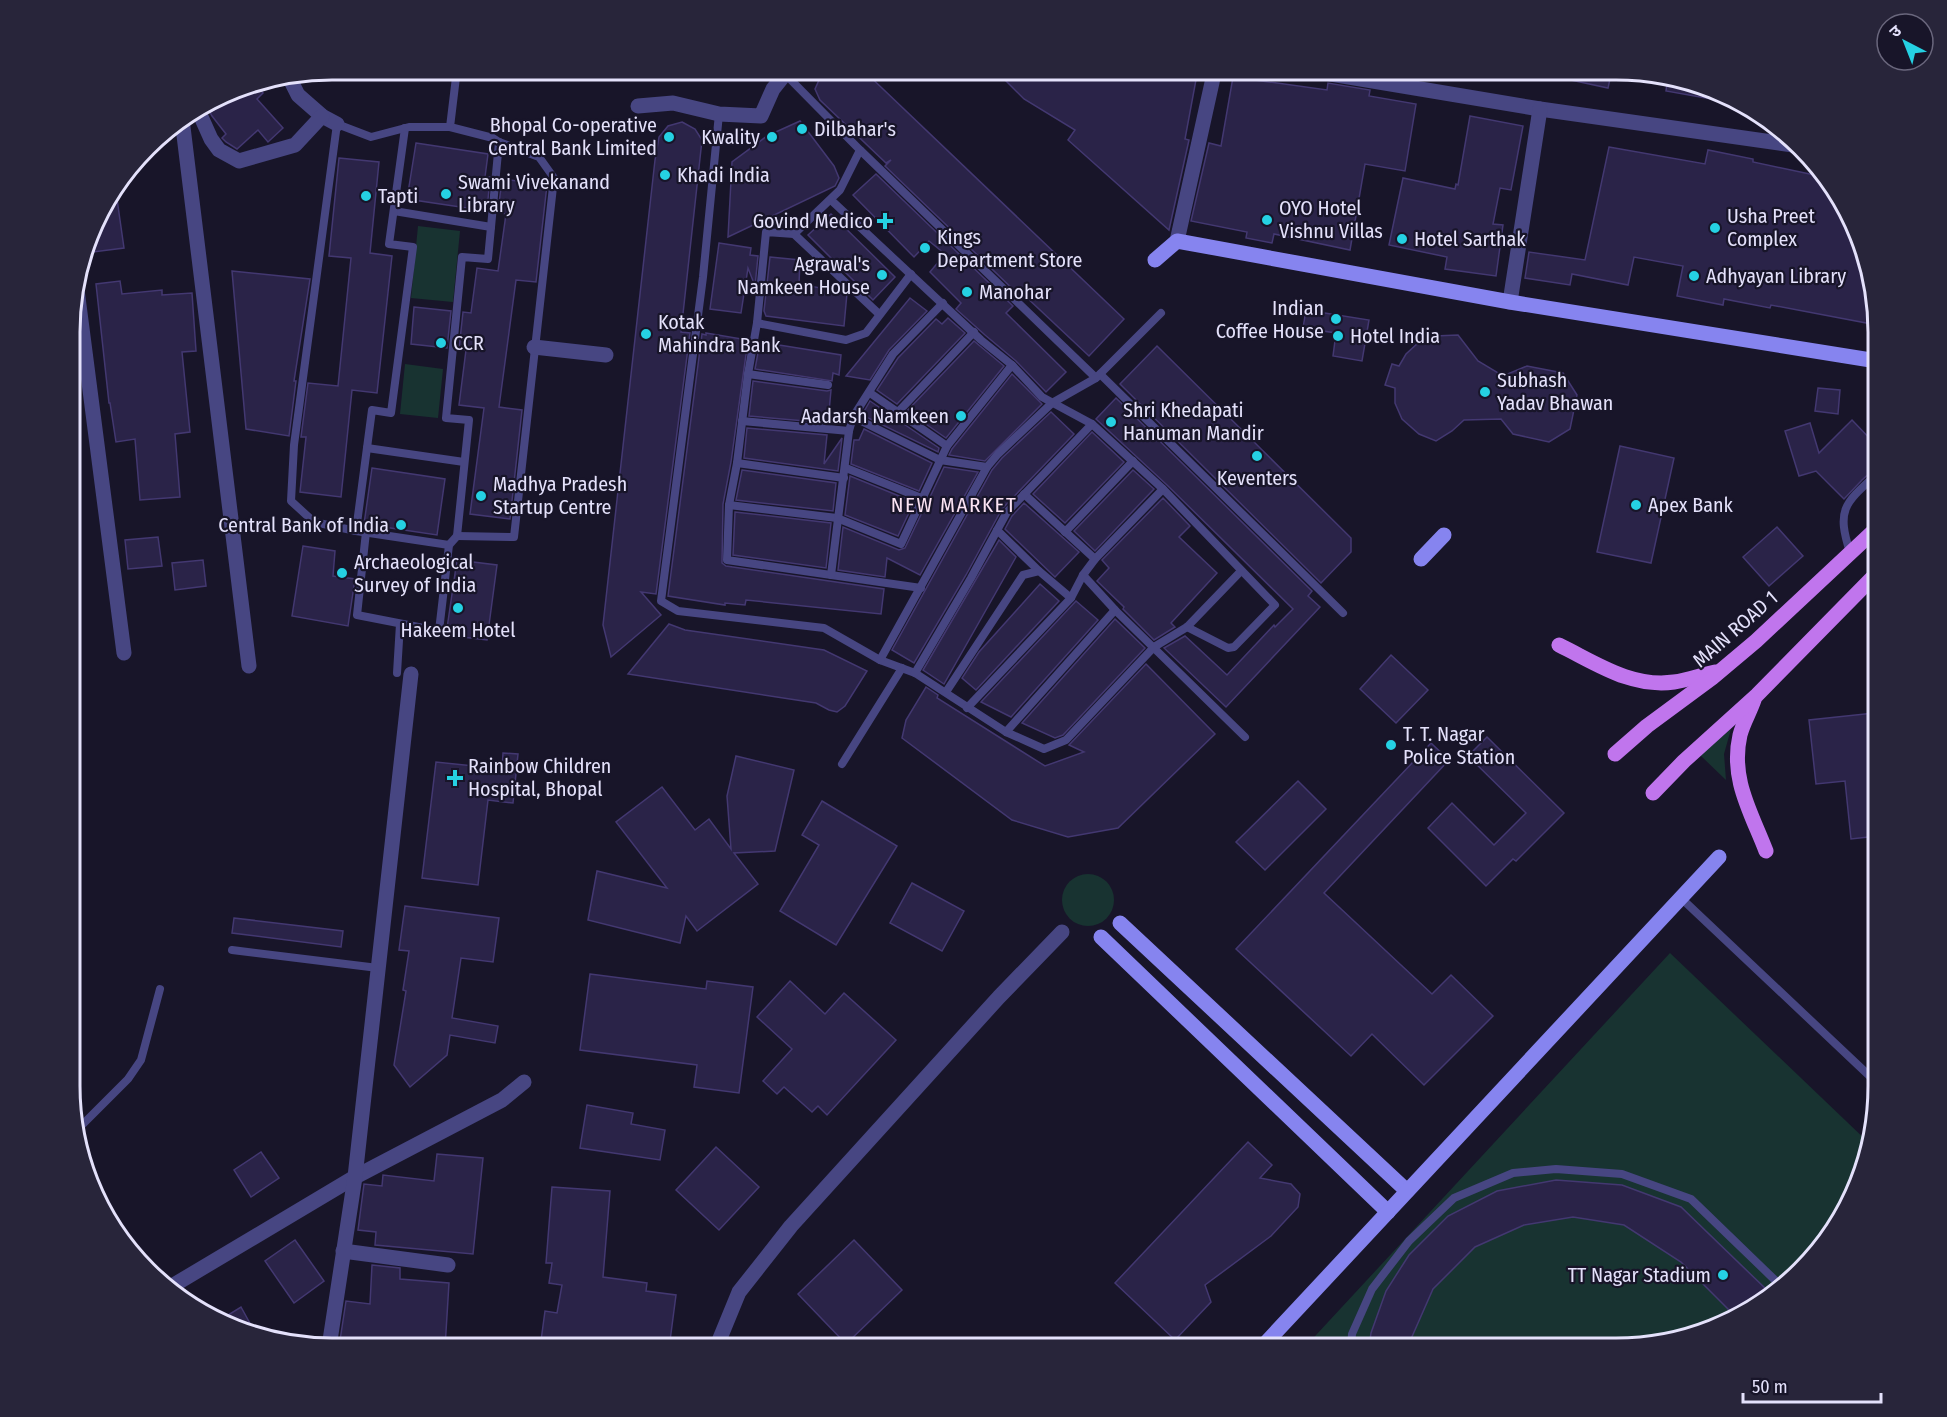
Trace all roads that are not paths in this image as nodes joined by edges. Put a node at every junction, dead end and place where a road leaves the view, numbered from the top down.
1 (456, 80) edge
2 (780, 80) edge
3 (794, 80) edge
4 (1213, 80) edge
5 (1367, 80) edge
6 (292, 83) edge
7 (638, 106) dead end
8 (1540, 109) junction
9 (719, 114) junction
10 (201, 116) edge
11 (322, 116) junction
12 (337, 124) junction
13 (450, 127) junction
14 (183, 128) edge
15 (405, 128) junction
16 (500, 142) junction
17 (1784, 144) edge
18 (860, 150) junction
19 (831, 200) junction
20 (394, 211) junction
21 (491, 227) junction
22 (794, 234) junction
23 (1177, 241) junction
24 (1155, 260) dead end
25 (911, 274) junction
26 (1510, 302) junction
27 (943, 303) junction
28 (1161, 313) dead end
29 (80, 314) edge
30 (879, 314) junction
31 (757, 323) junction
32 (974, 332) junction
33 (534, 347) junction
34 (606, 355) dead end
35 (1868, 360) edge
36 (1012, 365) junction
37 (748, 374) junction
38 (1098, 376) junction
39 (828, 385) dead end
40 (870, 393) junction
41 (1052, 403) junction
42 (898, 412) junction
43 (853, 417) junction
44 (742, 421) junction
45 (1092, 424) junction
46 (849, 431) junction
47 (947, 446) junction
48 (367, 448) junction
49 (939, 460) junction
50 (1133, 461) junction
51 (464, 462) junction
52 (737, 463) junction
53 (987, 466) junction
54 (846, 468) junction
55 (844, 478) junction
56 (1868, 483) edge
57 (1163, 489) junction
58 (1024, 494) junction
59 (924, 499) junction
60 (729, 505) junction
61 (837, 518) junction
62 (997, 530) junction
63 (356, 531) junction
64 (366, 532) junction
65 (1065, 532) junction
66 (1444, 535) dead end
67 (457, 536) junction
68 (1868, 537) edge
69 (449, 545) junction
70 (1851, 554) junction
71 (1095, 559) junction
72 (1421, 559) dead end
73 (1039, 571) junction
74 (1241, 571) junction
75 (831, 575) junction
76 (1083, 575) junction
77 (1868, 582) edge
78 (921, 588) junction
79 (1071, 598) junction
80 (1115, 610) junction
81 (1343, 613) dead end
82 (400, 624) junction
83 (1187, 627) junction
84 (1559, 645) dead end
85 (1154, 647) junction
86 (124, 653) dead end
87 (880, 660) junction
88 (249, 666) dead end
89 (902, 668) junction
90 (1722, 670) junction
91 (404, 673) joint
92 (915, 673) junction
93 (946, 692) junction
94 (1757, 695) junction
95 (967, 708) junction
96 (1006, 732) junction
97 (1245, 737) dead end
98 (1615, 754) dead end
99 (842, 764) dead end
100 (1653, 794) dead end
101 (1766, 851) dead end
102 (1719, 857) dead end
103 (1681, 898) junction
104 (1120, 923) dead end
105 (1062, 932) dead end
106 (1101, 937) dead end
107 (232, 950) dead end
108 (378, 968) junction
109 (160, 989) dead end
110 (1868, 1075) edge
111 (524, 1082) dead end
112 (83, 1124) edge
113 (355, 1177) junction
114 (1407, 1191) junction
115 (1388, 1212) junction
116 (343, 1251) junction
117 (448, 1265) dead end
118 (1775, 1281) edge
119 (176, 1284) edge
120 (330, 1338) edge
121 (720, 1338) edge
122 (1270, 1338) edge
123 (1352, 1338) edge

1 - 13 lane
2 - 9 street
3 - 18 lane
4 - 23 street
5 - 8 street
6 - 11 street
7 - 9 street
8 - 17 street
8 - 26 street
9 - 87 lane
10 - 11 street
11 - 12 street
12 - 15 lane
12 - 63 lane
13 - 15 lane
13 - 16 lane
14 - 88 street
15 - 20 lane
16 - 21 lane
16 - 33 lane
18 - 19 lane
18 - 38 lane
19 - 22 lane
19 - 25 lane
20 - 21 lane
20 - 48 lane
21 - 51 lane
22 - 30 lane
22 - 31 lane
23 - 24 street
23 - 26 street
25 - 27 lane
25 - 30 lane
26 - 35 street
27 - 32 lane
27 - 40 lane
28 - 38 lane
29 - 86 street
30 - 31 lane
31 - 37 lane
32 - 36 lane
32 - 42 lane
33 - 34 street
33 - 67 lane
36 - 41 lane
36 - 47 lane
37 - 39 lane
37 - 44 lane
38 - 41 lane
38 - 81 lane
40 - 42 lane
40 - 43 lane
41 - 45 lane
41 - 53 lane
42 - 47 lane
43 - 46 lane
43 - 49 lane
44 - 46 lane
44 - 52 lane
45 - 50 lane
45 - 58 lane
46 - 54 lane
47 - 49 lane
48 - 51 lane
48 - 63 lane
49 - 53 lane
49 - 59 lane
50 - 57 lane
50 - 65 lane
51 - 67 lane
52 - 55 lane
52 - 60 lane
53 - 78 lane
54 - 55 lane
54 - 59 lane
55 - 61 lane
56 - 70 lane
57 - 71 lane
57 - 74 lane
58 - 62 lane
58 - 65 lane
59 - 61 lane
60 - 61 lane
60 - 75 lane
61 - 75 lane
62 - 73 lane
62 - 92 lane
63 - 64 lane
64 - 69 lane
64 - 82 lane
65 - 71 lane
66 - 72 street
67 - 69 lane
68 - 70 main road, MAIN ROAD 1
69 - 82 lane
70 - 90 main road, MAIN ROAD 1
71 - 76 lane
73 - 79 lane
73 - 93 lane
74 - 83 lane
74 - 83 lane
75 - 78 lane
76 - 79 lane
76 - 80 lane
77 - 94 main road
78 - 87 lane
79 - 95 lane
80 - 85 lane
80 - 96 lane
82 - 91 lane
83 - 85 lane
84 - 90 main road
85 - 96 lane
85 - 97 lane
87 - 89 lane
89 - 92 lane
89 - 99 lane
90 - 98 main road, MAIN ROAD 1
91 - 108 street
92 - 93 lane
93 - 95 lane
94 - 100 main road
94 - 101 main road
95 - 96 lane
102 - 103 street
103 - 110 lane
103 - 114 street
104 - 114 street
105 - 121 street
106 - 115 street
107 - 108 lane
108 - 113 street
109 - 112 lane
111 - 113 street
113 - 116 street
113 - 119 street
114 - 115 street
115 - 122 street
116 - 117 street
116 - 120 street
118 - 123 lane

